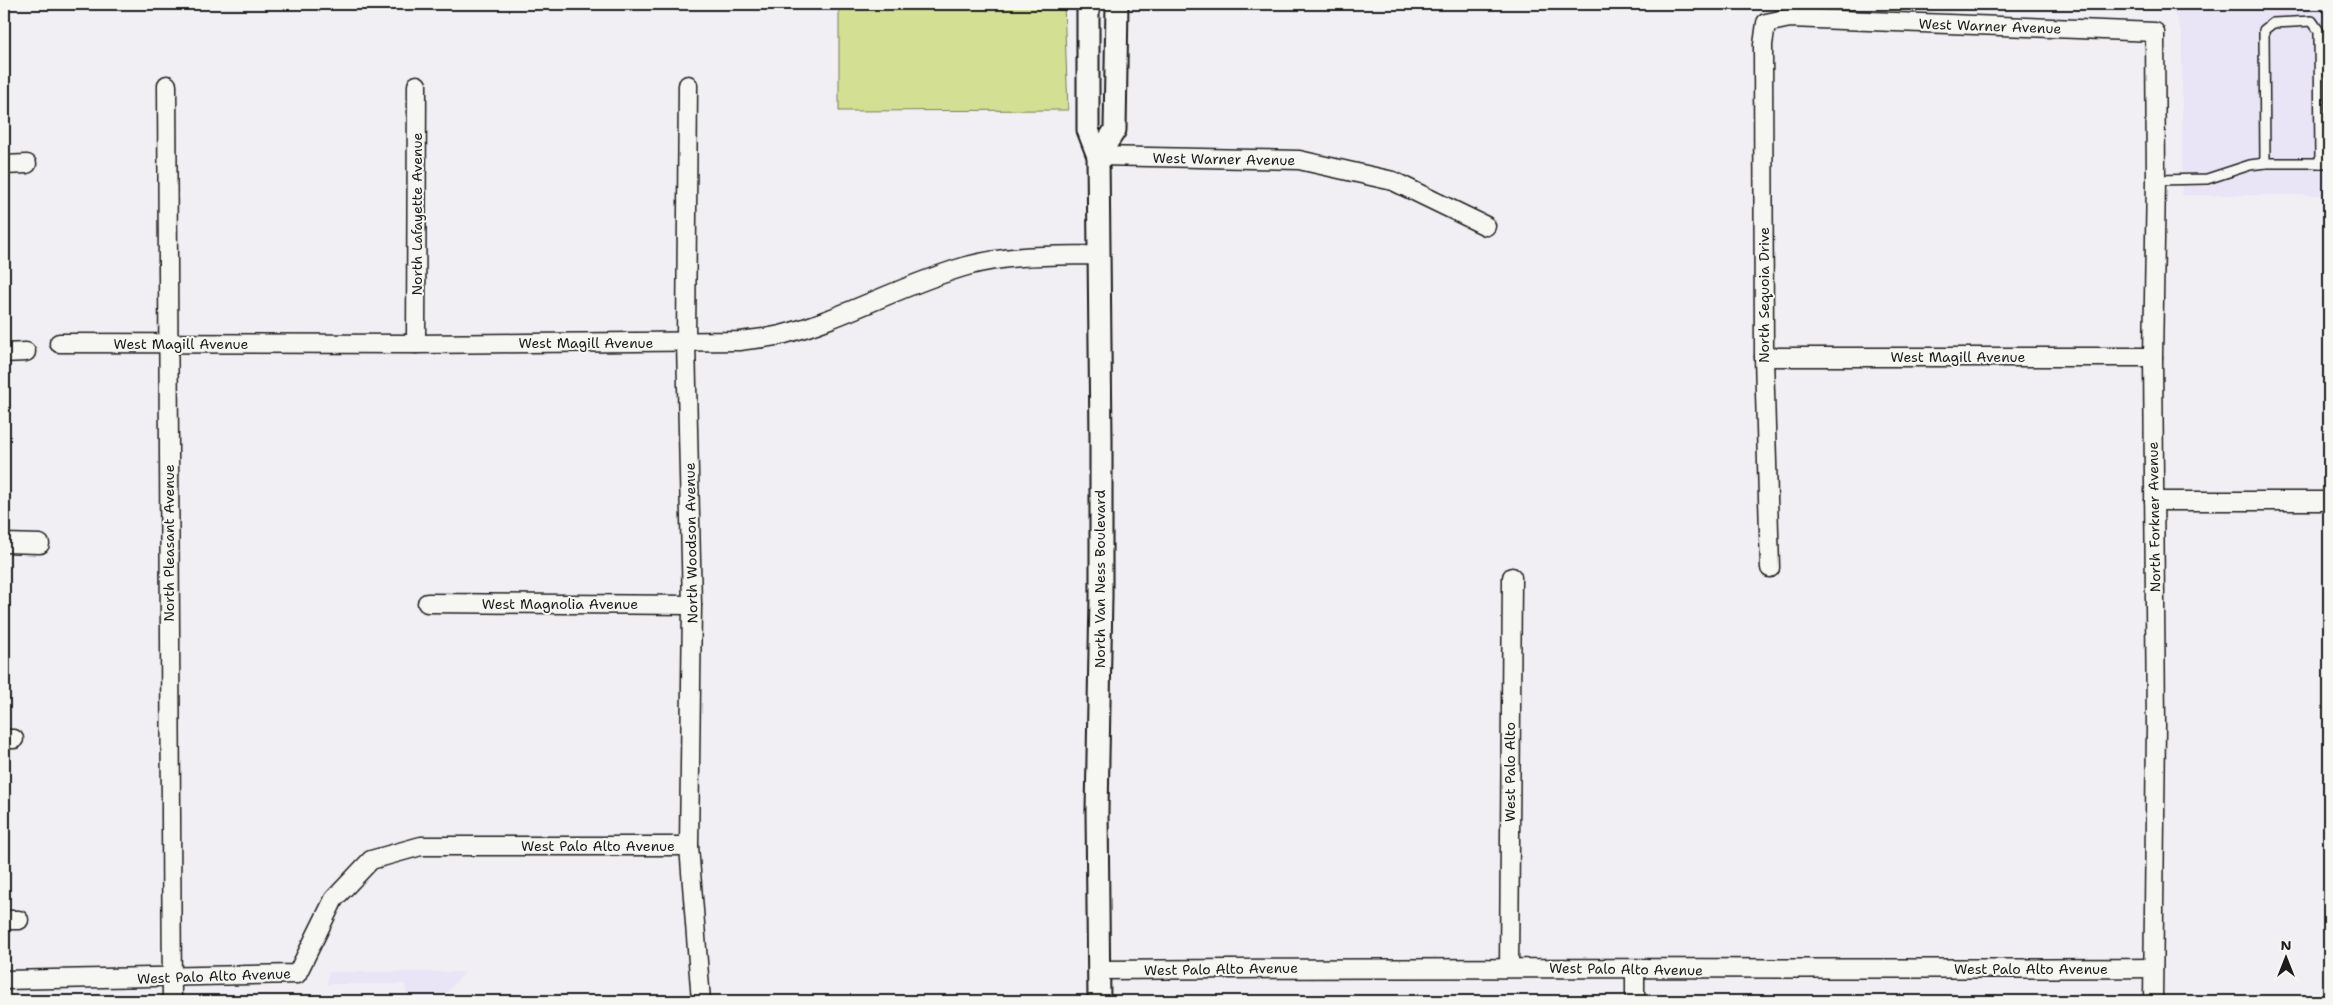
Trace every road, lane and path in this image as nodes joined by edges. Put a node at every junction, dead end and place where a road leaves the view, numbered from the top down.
1 (1088, 4) edge
2 (1117, 4) edge
3 (1766, 23) joint
4 (2155, 32) joint
5 (167, 85) dead end
6 (417, 85) dead end
7 (688, 85) dead end
8 (1098, 156) junction
9 (2265, 163) junction
10 (2325, 163) edge
11 (28, 164) dead end
12 (4, 165) edge
13 (2156, 180) junction
14 (1486, 226) dead end
15 (1099, 255) junction
16 (686, 342) junction
17 (59, 343) dead end
18 (416, 344) junction
19 (167, 345) junction
20 (26, 352) dead end
21 (4, 353) edge
22 (2153, 357) junction
23 (1764, 358) junction
24 (2154, 501) junction
25 (2329, 501) edge
26 (4, 543) edge
27 (40, 544) dead end
28 (1770, 568) dead end
29 (1512, 577) dead end
30 (427, 603) dead end
31 (692, 605) junction
32 (688, 846) junction
33 (1509, 967) junction
34 (2153, 968) junction
35 (1635, 969) junction
36 (1099, 970) junction
37 (172, 977) junction
38 (4, 980) edge
39 (172, 1001) edge
40 (701, 1001) edge
41 (1099, 1001) edge
42 (1635, 1001) edge
43 (2153, 1001) edge

1 - 8 street, North Van Ness Boulevard
2 - 8 street
3 - 4 street, West Warner Avenue
3 - 23 street, North Sequoia Drive
4 - 13 street, North Forkner Avenue
5 - 19 street, North Pleasant Avenue
6 - 18 street, North Lafayette Avenue
7 - 16 street, North Woodson Avenue
8 - 14 street, West Warner Avenue
8 - 15 street, North Van Ness Boulevard
9 - 10 lane
9 - 10 lane
9 - 13 lane
11 - 12 street
13 - 22 street, North Forkner Avenue
15 - 16 street, West Magill Avenue
15 - 36 street, North Van Ness Boulevard
16 - 18 street, West Magill Avenue
16 - 31 street, North Woodson Avenue
17 - 19 street, West Magill Avenue
18 - 19 street, West Magill Avenue
19 - 37 street, North Pleasant Avenue
20 - 21 street
22 - 23 street, West Magill Avenue
22 - 24 street, North Forkner Avenue
23 - 28 street, North Sequoia Drive
24 - 25 street
24 - 34 street, North Forkner Avenue
26 - 27 street
29 - 33 street, West Palo Alto
30 - 31 street, West Magnolia Avenue
31 - 32 street, North Woodson Avenue
32 - 37 street, West Palo Alto Avenue
32 - 40 street, North Woodson Avenue
33 - 35 street, West Palo Alto Avenue
33 - 36 street, West Palo Alto Avenue
34 - 35 street, West Palo Alto Avenue
34 - 43 street, North Forkner Avenue
35 - 42 street
36 - 41 street, North Van Ness Boulevard
37 - 38 street, West Palo Alto Avenue
37 - 39 street, North Pleasant Avenue

